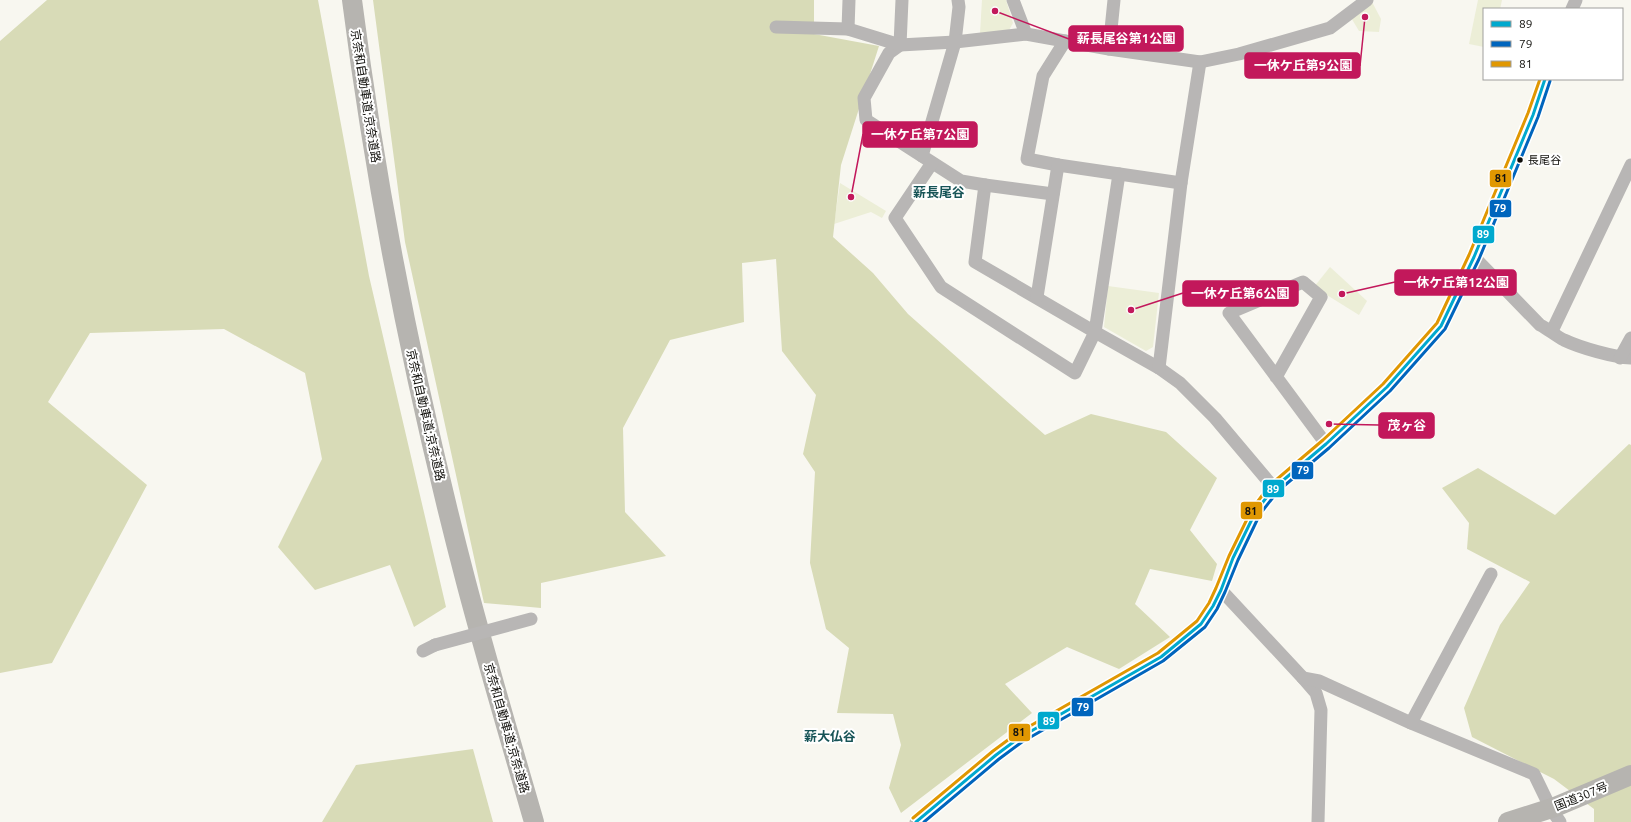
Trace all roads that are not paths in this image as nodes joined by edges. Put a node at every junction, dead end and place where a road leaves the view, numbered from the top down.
1 (343, 0) edge
2 (352, 0) edge
3 (849, 0) edge
4 (902, 0) edge
5 (958, 0) edge
6 (1013, 0) edge
7 (1114, 0) edge
8 (1367, 0) edge
9 (776, 27) dead end
10 (848, 29) junction
11 (1026, 34) junction
12 (1065, 41) junction
13 (955, 42) junction
14 (900, 45) junction
15 (1109, 49) junction
16 (1200, 62) junction
17 (1545, 80) edge
18 (927, 159) junction
19 (1058, 165) junction
20 (1631, 165) edge
21 (1119, 174) junction
22 (1181, 183) junction
23 (985, 185) junction
24 (1053, 194) junction
25 (1474, 258) junction
26 (1037, 297) junction
27 (1552, 331) junction
28 (1095, 332) junction
29 (1631, 338) edge
30 (1626, 358) edge
31 (1159, 368) junction
32 (1276, 377) junction
33 (1326, 444) junction
34 (1274, 488) junction
35 (1491, 574) dead end
36 (1221, 590) junction
37 (531, 619) dead end
38 (423, 651) dead end
39 (1303, 678) junction
40 (1411, 723) junction
41 (1631, 775) edge
42 (1555, 815) edge
43 (525, 822) edge
44 (534, 822) edge
45 (916, 822) edge
46 (1318, 822) edge
47 (1508, 822) edge

1 - 43 highway, 京奈和自動車道;京奈道路
2 - 44 highway, 京奈和自動車道;京奈道路
3 - 10 street
4 - 14 street
5 - 13 street
6 - 11 street
7 - 15 street
8 - 16 street
9 - 10 street
10 - 14 street
11 - 12 street
11 - 13 street
12 - 15 street
12 - 19 street
13 - 14 street
13 - 18 street
14 - 18 street
15 - 16 street
16 - 22 street
17 - 25 street
18 - 23 street
18 - 28 street
19 - 21 street
19 - 24 street
20 - 27 street
21 - 22 street
21 - 28 street
22 - 31 street
23 - 24 street
23 - 26 street
24 - 26 street
25 - 27 street
25 - 33 street
26 - 28 street
27 - 30 street
28 - 31 street
29 - 30 street
31 - 34 street
32 - 32 street
32 - 33 street
33 - 34 street
34 - 36 street
35 - 40 street
36 - 39 street
36 - 45 street
37 - 38 street, bridge
39 - 40 street
39 - 46 street
40 - 42 street
41 - 42 highway, 国道307号
42 - 47 highway, 国道307号

